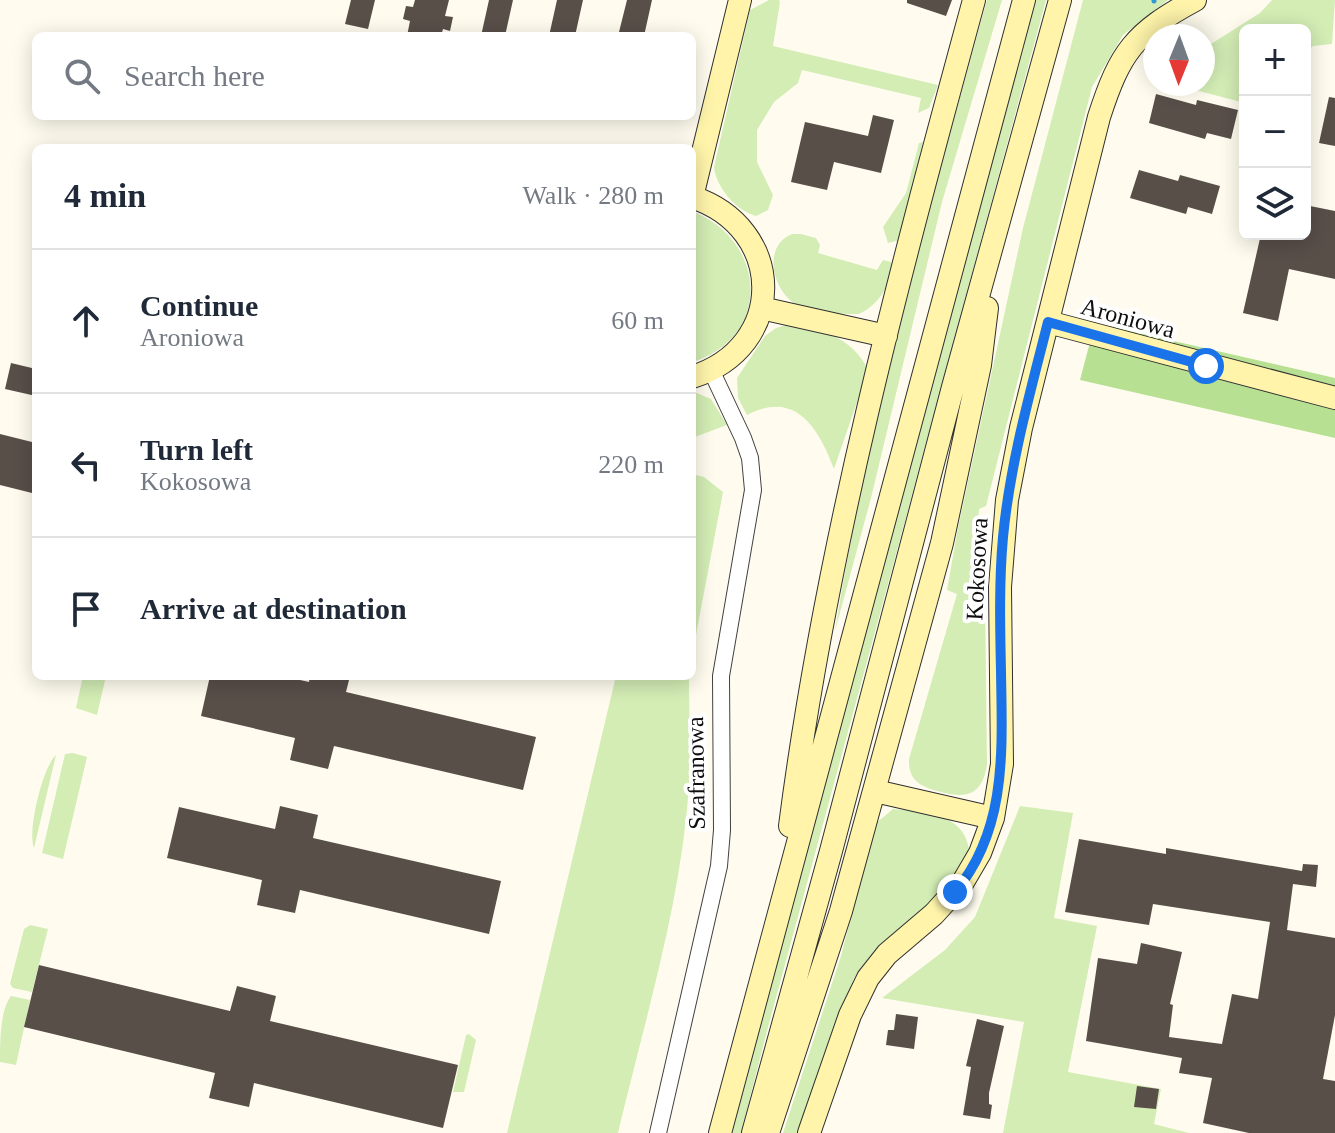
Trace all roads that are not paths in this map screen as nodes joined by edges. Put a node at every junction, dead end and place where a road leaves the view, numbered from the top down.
1 (740, 0) edge
2 (974, 0) edge
3 (1024, 0) edge
4 (1060, 0) edge
5 (1195, 0) edge
6 (696, 181) edge
7 (696, 199) edge
8 (996, 237) junction
9 (761, 308) junction
10 (1048, 322) junction
11 (886, 336) junction
12 (701, 373) edge
13 (1335, 398) edge
14 (875, 791) junction
15 (993, 818) junction
16 (780, 910) junction
17 (658, 1133) edge
18 (720, 1133) edge
19 (753, 1133) edge
20 (768, 1133) edge
21 (809, 1133) edge

1 - 6 main road
2 - 11 main road
3 - 16 main road
4 - 8 main road
5 - 10 main road, Kokosowa
7 - 9 main road
8 - 14 main road
8 - 19 main road
9 - 11 main road
9 - 12 main road
10 - 13 main road, Aroniowa
10 - 15 main road, Kokosowa
11 - 16 main road
12 - 17 street, Szafranowa
14 - 15 main road
14 - 20 main road
15 - 21 main road, Kokosowa
16 - 18 main road

